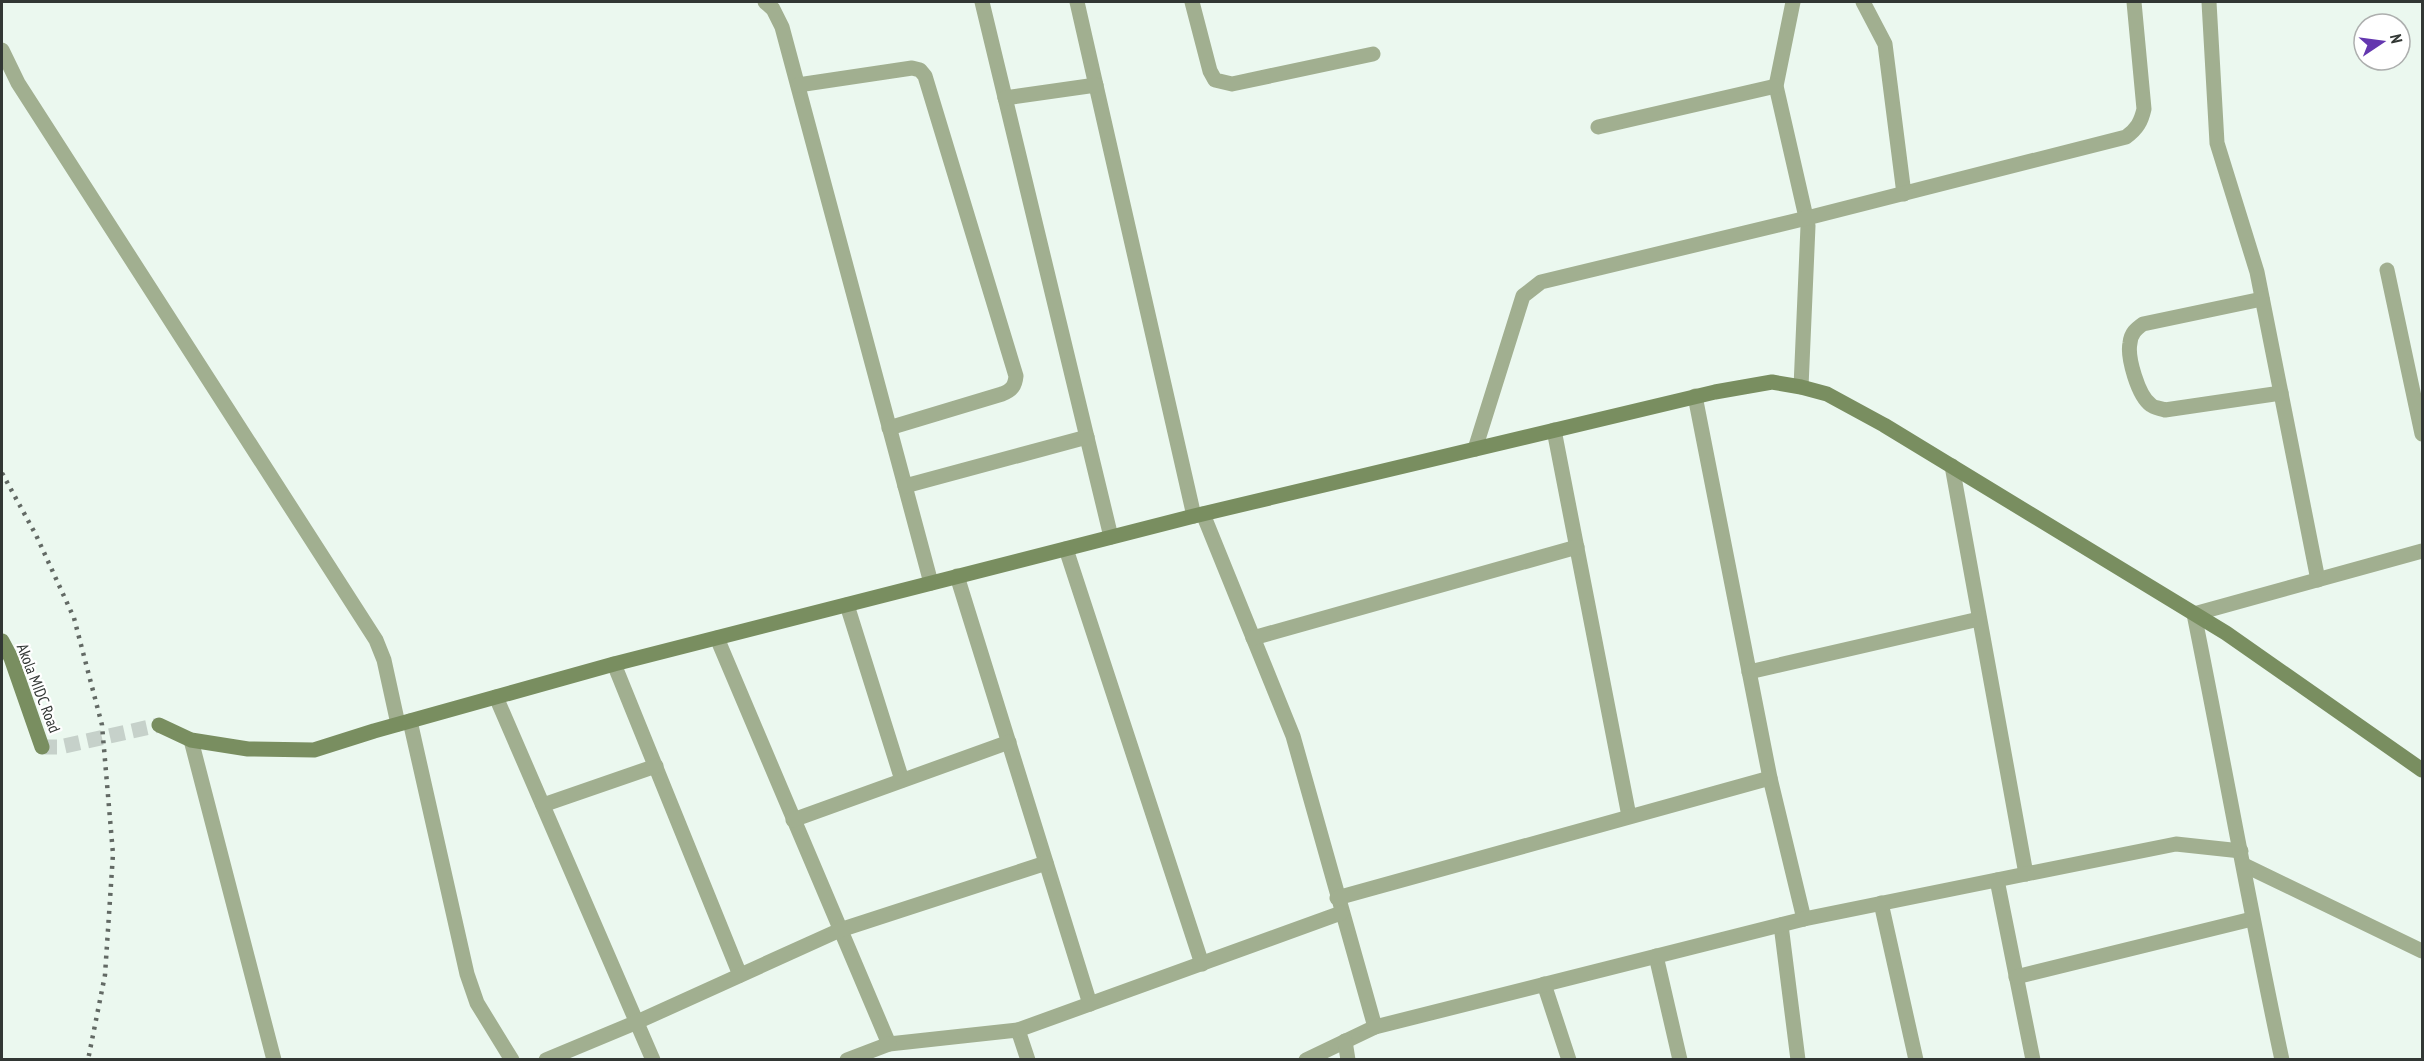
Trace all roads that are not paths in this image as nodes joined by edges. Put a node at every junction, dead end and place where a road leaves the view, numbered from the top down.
1 (765, 2) edge
2 (982, 2) edge
3 (1077, 2) edge
4 (1192, 2) edge
5 (1793, 2) edge
6 (1863, 2) edge
7 (2134, 2) edge
8 (2209, 2) edge
9 (2, 50) edge
10 (1372, 54) dead end
11 (1096, 85) junction
12 (798, 86) junction
13 (1776, 86) junction
14 (1005, 98) junction
15 (1598, 127) dead end
16 (1904, 194) junction
17 (1807, 218) junction
18 (2387, 270) dead end
19 (2262, 299) junction
20 (1801, 387) junction
21 (2281, 393) junction
22 (1695, 396) junction
23 (889, 428) junction
24 (1554, 430) junction
25 (2422, 434) edge
26 (1087, 437) junction
27 (1475, 449) junction
28 (1952, 466) junction
29 (905, 486) junction
30 (1198, 515) junction
31 (1111, 537) junction
32 (1577, 547) junction
33 (1066, 549) junction
34 (2422, 551) edge
35 (957, 576) junction
36 (2319, 580) junction
37 (930, 583) junction
38 (847, 605) junction
39 (2194, 614) junction
40 (1979, 619) junction
41 (717, 638) junction
42 (1253, 638) junction
43 (2, 641) edge
44 (614, 664) junction
45 (1749, 672) junction
46 (496, 697) junction
47 (404, 723) junction
48 (159, 725) tunnel mouth
49 (192, 740) junction
50 (1008, 742) junction
51 (42, 747) dead end
52 (656, 766) junction
53 (2422, 770) edge
54 (1770, 778) junction
55 (902, 780) junction
56 (543, 805) junction
57 (1629, 816) junction
58 (794, 820) junction
59 (2243, 858) junction
60 (1046, 863) junction
61 (2026, 874) junction
62 (1997, 880) junction
63 (1881, 903) junction
64 (1339, 905) junction
65 (1804, 919) junction
66 (2252, 919) junction
67 (1781, 925) junction
68 (840, 930) junction
69 (2422, 951) edge
70 (1656, 956) junction
71 (1202, 963) junction
72 (740, 975) junction
73 (2016, 977) junction
74 (1544, 984) junction
75 (1090, 1004) junction
76 (637, 1022) junction
77 (1375, 1027) junction
78 (1018, 1030) junction
79 (1345, 1041) junction
80 (889, 1044) junction
81 (274, 1059) edge
82 (512, 1059) edge
83 (546, 1059) edge
84 (653, 1059) edge
85 (847, 1059) edge
86 (1028, 1059) edge
87 (1306, 1059) edge
88 (1348, 1059) edge
89 (1569, 1059) edge
90 (1680, 1059) edge
91 (1798, 1059) edge
92 (1916, 1059) edge
93 (2033, 1059) edge
94 (2282, 1059) edge

1 - 12 street
2 - 14 street
3 - 11 street
4 - 10 street
5 - 13 street
6 - 16 street
7 - 16 street
8 - 19 street
9 - 47 street
11 - 14 street
11 - 30 street
12 - 23 street
12 - 23 street
13 - 15 street
13 - 17 street
14 - 26 street
16 - 17 street
17 - 20 street
17 - 27 street
18 - 25 street
19 - 21 street
19 - 21 street
20 - 22 street
20 - 28 street
21 - 36 street
22 - 24 street
22 - 45 street
23 - 29 street
24 - 27 street
24 - 32 street
26 - 29 street
26 - 31 street
27 - 30 street
28 - 39 street
28 - 40 street
29 - 37 street
30 - 31 street
30 - 42 street
31 - 33 street
32 - 42 street
32 - 57 street
33 - 35 street
33 - 71 street
34 - 36 street
35 - 37 street
35 - 50 street
36 - 39 street
37 - 38 street
38 - 41 street
38 - 55 street
39 - 53 street
39 - 59 street
40 - 45 street
40 - 61 street
41 - 44 street
41 - 58 street
42 - 64 street
43 - 51 street, Akola MIDC Road
44 - 46 street
44 - 52 street
45 - 54 street
46 - 47 street
46 - 56 street
47 - 49 street
47 - 82 street
48 - 49 street
49 - 81 street
50 - 55 street
50 - 60 street
52 - 56 street
52 - 72 street
54 - 57 street
54 - 65 street
55 - 58 street
56 - 76 street
57 - 64 street
58 - 68 street
59 - 61 street
59 - 66 street
59 - 69 street
60 - 68 street
60 - 75 street
61 - 62 street
62 - 63 street
62 - 73 street
63 - 65 street
63 - 92 street
64 - 71 street
64 - 77 street
65 - 67 street
66 - 73 street
66 - 94 street
67 - 70 street
67 - 91 street
68 - 72 street
68 - 80 street
70 - 74 street
70 - 90 street
71 - 75 street
72 - 76 street
73 - 93 street
74 - 77 street
74 - 89 street
75 - 78 street
76 - 83 street
76 - 84 street
77 - 79 street
78 - 80 street
78 - 86 street
79 - 87 street
79 - 88 street
80 - 85 street

